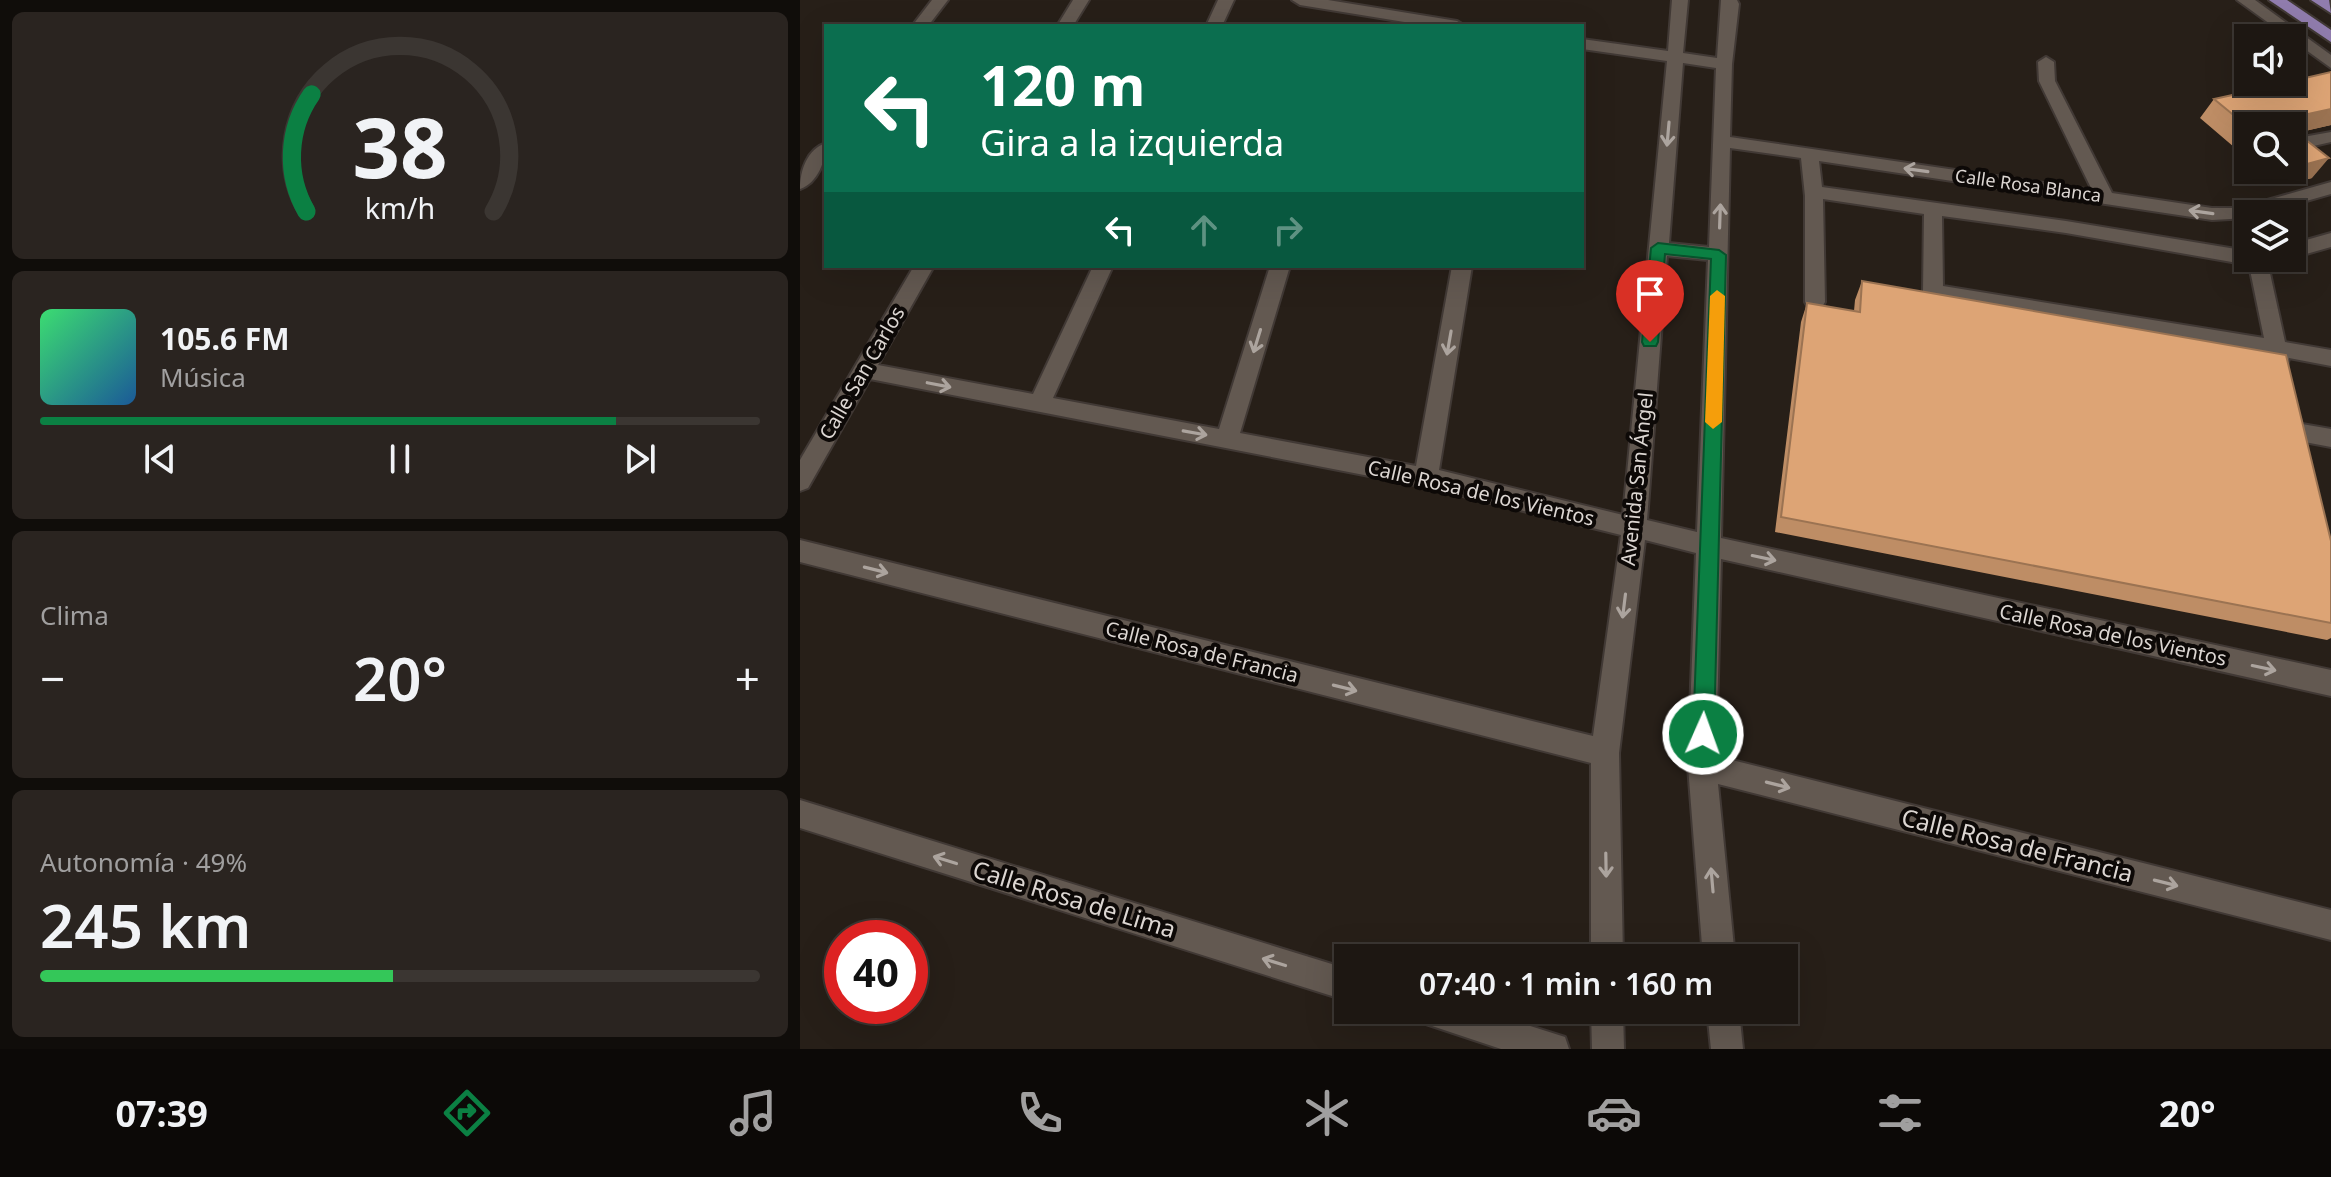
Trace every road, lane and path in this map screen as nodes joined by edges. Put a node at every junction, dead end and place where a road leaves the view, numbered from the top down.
1 (940, 0) edge
2 (1081, 0) edge
3 (1226, 0) edge
4 (1300, 0) edge
5 (1680, 0) edge
6 (1729, 0) edge
7 (2245, 0) edge
8 (2277, 0) edge
9 (2319, 0) edge
10 (2331, 8) edge
11 (1358, 9) junction
12 (922, 24) edge
13 (1066, 24) edge
14 (1215, 24) edge
15 (1354, 24) edge
16 (1445, 24) edge
17 (2331, 37) edge
18 (1584, 44) edge
19 (1675, 57) junction
20 (2046, 62) dead end
21 (2331, 63) edge
22 (1724, 64) junction
23 (2331, 137) edge
24 (1722, 141) junction
25 (2306, 143) edge
26 (824, 152) edge
27 (1809, 154) junction
28 (2306, 160) edge
29 (2324, 178) edge
30 (800, 183) edge
31 (1813, 192) junction
32 (2105, 198) junction
33 (2272, 200) edge
34 (1933, 207) junction
35 (2234, 214) edge
36 (2331, 240) edge
37 (2306, 247) edge
38 (1658, 248) junction
39 (1719, 255) junction
40 (2234, 255) edge
41 (923, 268) edge
42 (1102, 268) edge
43 (1279, 268) edge
44 (1462, 268) edge
45 (2263, 272) edge
46 (1815, 302) edge
47 (2276, 349) junction
48 (2331, 358) edge
49 (863, 370) junction
50 (1039, 405) junction
51 (2331, 438) edge
52 (1227, 439) junction
53 (1426, 477) junction
54 (800, 481) edge
55 (1634, 529) junction
56 (1710, 546) junction
57 (800, 551) edge
58 (2331, 683) edge
59 (1605, 753) junction
60 (1702, 766) junction
61 (800, 814) edge
62 (2331, 925) edge
63 (1607, 944) edge
64 (1718, 944) edge
65 (1334, 981) edge
66 (1473, 1024) edge
67 (1607, 1024) edge
68 (1724, 1024) edge
69 (1553, 1049) edge
70 (1608, 1049) edge
71 (1727, 1049) edge

1 - 12 street
2 - 13 street
3 - 14 street
4 - 11 street
5 - 19 street, Avenida San Ángel
6 - 22 street
7 - 21 street
8 - 17 main road
9 - 10 main road
11 - 15 street
11 - 16 street
18 - 19 street
19 - 22 street
19 -> 38 street, Avenida San Ángel
20 - 32 street
22 - 24 street
23 - 25 street
24 - 27 street, Calle Rosa Blanca
39 -> 24 street
26 - 30 street
27 - 31 street
32 -> 27 street, Calle Rosa Blanca
28 - 29 street
29 - 33 street, Calle Rosa Blanca
31 - 34 street
31 - 46 street
35 -> 32 street, Calle Rosa Blanca
34 - 40 street
34 - 47 street
36 - 37 street
38 - 39 street
38 - 55 street, Avenida San Ángel
39 - 56 street
41 - 49 street, Calle San Carlos
42 - 50 street
43 -> 52 street
44 -> 53 street
45 - 47 street
47 - 48 street
47 - 51 street
49 -> 50 street, Calle Rosa de los Vientos
49 - 54 street, Calle San Carlos
50 -> 52 street, Calle Rosa de los Vientos
52 - 53 street, Calle Rosa de los Vientos
53 - 55 street, Calle Rosa de los Vientos
55 - 56 street, Calle Rosa de los Vientos
55 -> 59 street, Avenida San Ángel
56 -> 58 street, Calle Rosa de los Vientos
56 - 60 street
57 -> 59 street, Calle Rosa de Francia
59 -> 63 street, Avenida San Ángel
60 -> 62 street, Calle Rosa de Francia
64 -> 60 street
65 -> 61 street, Calle Rosa de Lima
66 - 69 street
67 - 70 street
68 - 71 street

